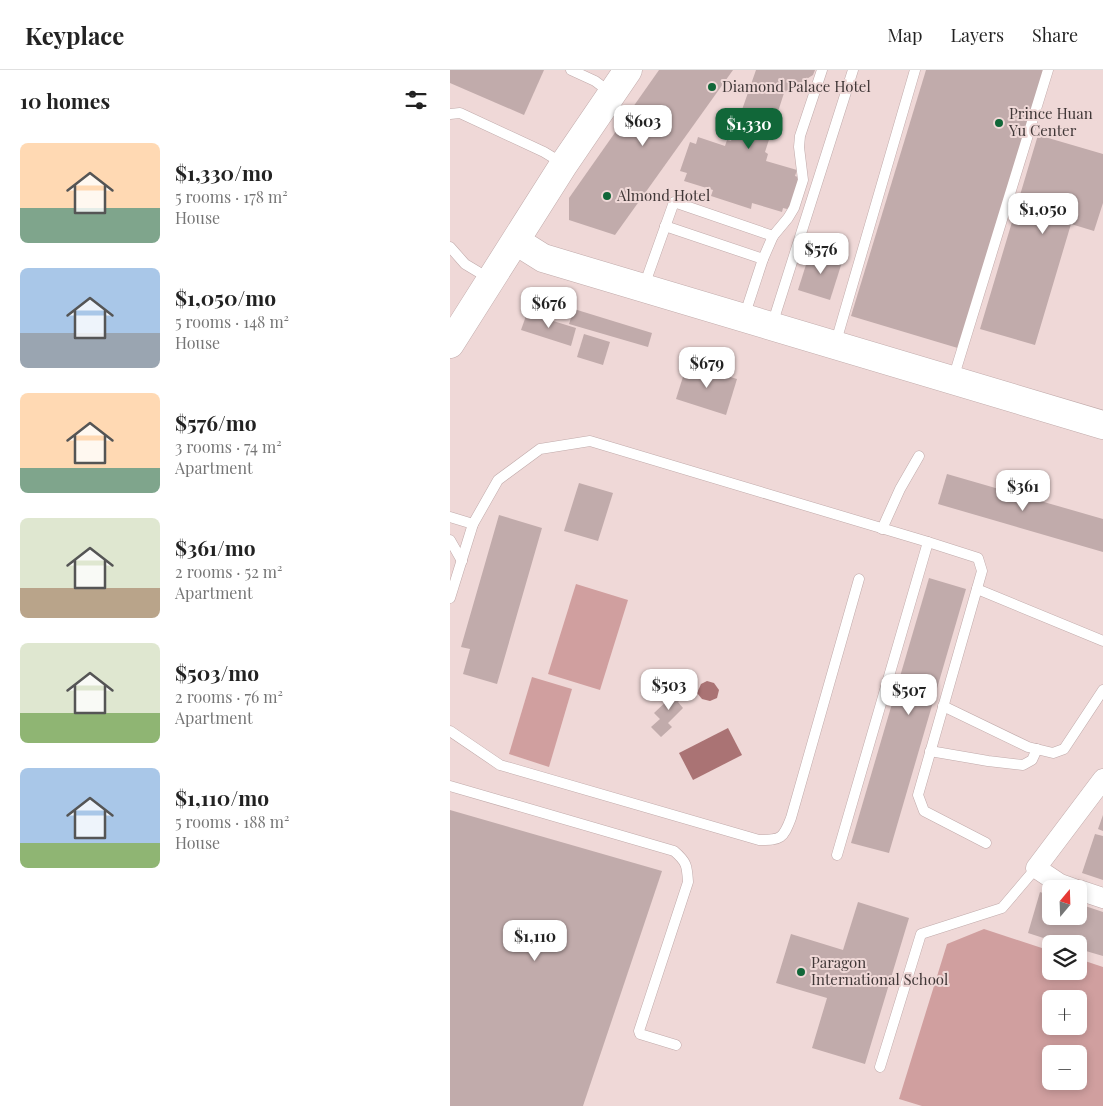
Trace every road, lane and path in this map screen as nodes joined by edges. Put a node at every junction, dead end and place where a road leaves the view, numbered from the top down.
1 (571, 70) edge
2 (628, 70) edge
3 (822, 70) edge
4 (854, 70) edge
5 (916, 70) edge
6 (1048, 70) edge
7 (612, 93) junction
8 (450, 114) edge
9 (564, 164) junction
10 (665, 226) junction
11 (773, 236) junction
12 (516, 242) junction
13 (450, 247) edge
14 (763, 259) junction
15 (491, 280) junction
16 (643, 288) junction
17 (744, 318) junction
18 (772, 326) junction
19 (451, 339) edge
20 (835, 345) junction
21 (953, 380) junction
22 (1103, 425) edge
23 (919, 456) dead end
24 (450, 517) edge
25 (473, 524) junction
26 (882, 529) junction
27 (450, 540) edge
28 (928, 542) junction
29 (462, 561) junction
30 (859, 579) dead end
31 (977, 589) junction
32 (450, 598) edge
33 (1103, 641) edge
34 (1103, 690) edge
35 (943, 706) junction
36 (450, 731) edge
37 (1037, 749) junction
38 (930, 751) junction
39 (1103, 780) edge
40 (450, 786) edge
41 (986, 843) dead end
42 (837, 855) dead end
43 (1036, 868) junction
44 (1054, 880) edge
45 (1088, 893) edge
46 (1103, 898) edge
47 (676, 1045) dead end
48 (880, 1067) dead end

1 - 7 lane
2 - 7 main road
3 - 11 lane
4 - 18 lane
5 - 20 lane
6 - 21 lane
7 - 9 main road
8 - 9 lane
9 - 12 main road
10 - 11 lane
10 - 14 lane
10 - 16 lane
11 - 14 lane
12 - 15 main road
12 - 16 main road
13 - 15 lane
14 - 17 lane
15 - 19 main road
16 - 17 main road
17 - 18 main road
18 - 20 main road
20 - 21 main road
21 - 22 main road
23 - 26 lane
24 - 25 lane
25 - 26 lane
25 - 29 lane
26 - 28 lane
27 - 29 lane
28 - 31 lane
28 - 42 lane
29 - 32 lane
30 - 36 lane
31 - 33 lane
31 - 35 lane
34 - 37 lane
35 - 37 lane
35 - 38 lane
37 - 38 lane
38 - 41 lane
39 - 43 street
40 - 47 lane
43 - 44 street
43 - 48 lane
45 - 46 street

